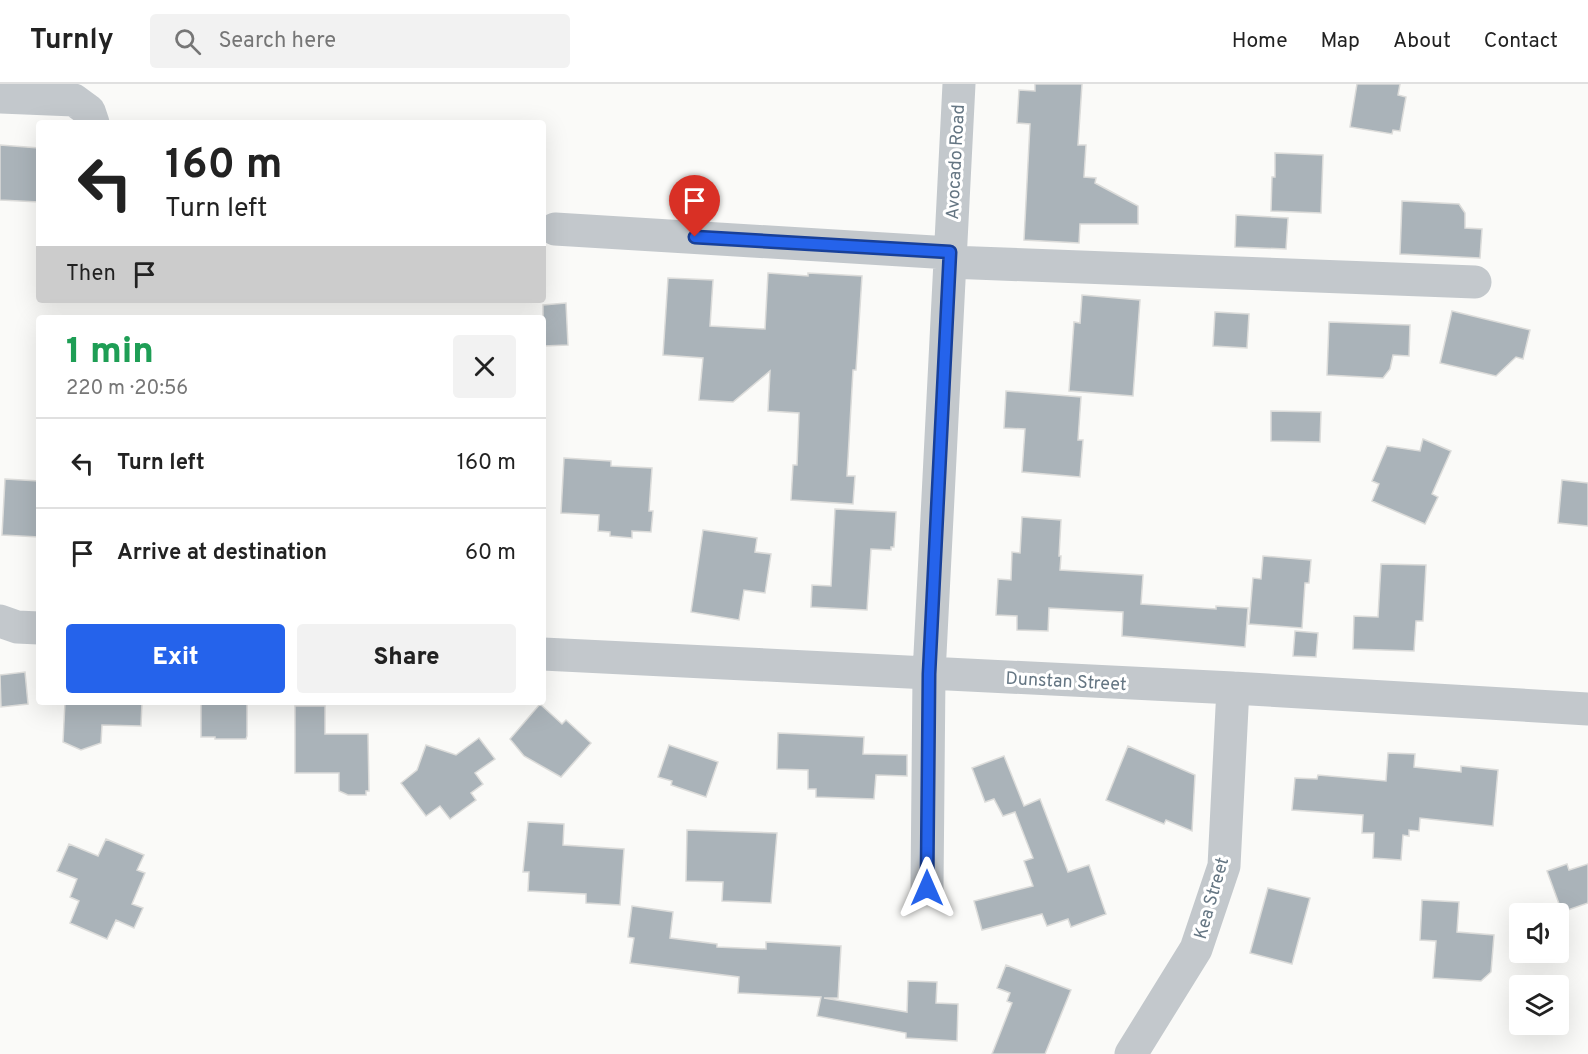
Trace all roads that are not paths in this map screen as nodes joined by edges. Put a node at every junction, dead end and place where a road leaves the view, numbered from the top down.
1 (959, 84) edge
2 (0, 96) edge
3 (92, 120) edge
4 (555, 229) dead end
5 (950, 257) junction
6 (1475, 282) dead end
7 (0, 621) edge
8 (36, 628) edge
9 (546, 654) edge
10 (929, 674) junction
11 (1233, 688) junction
12 (1588, 709) edge
13 (927, 888) dead end
14 (1131, 1054) edge

1 - 5 street, Avocado Road
2 - 3 street
4 - 5 street
5 - 6 street
5 - 10 street, Avocado Road
7 - 8 street
9 - 10 street, Dunstan Street
10 - 11 street, Dunstan Street
10 - 13 street, Avocado Road
11 - 12 street, Dunstan Street
11 - 14 street, Kea Street

